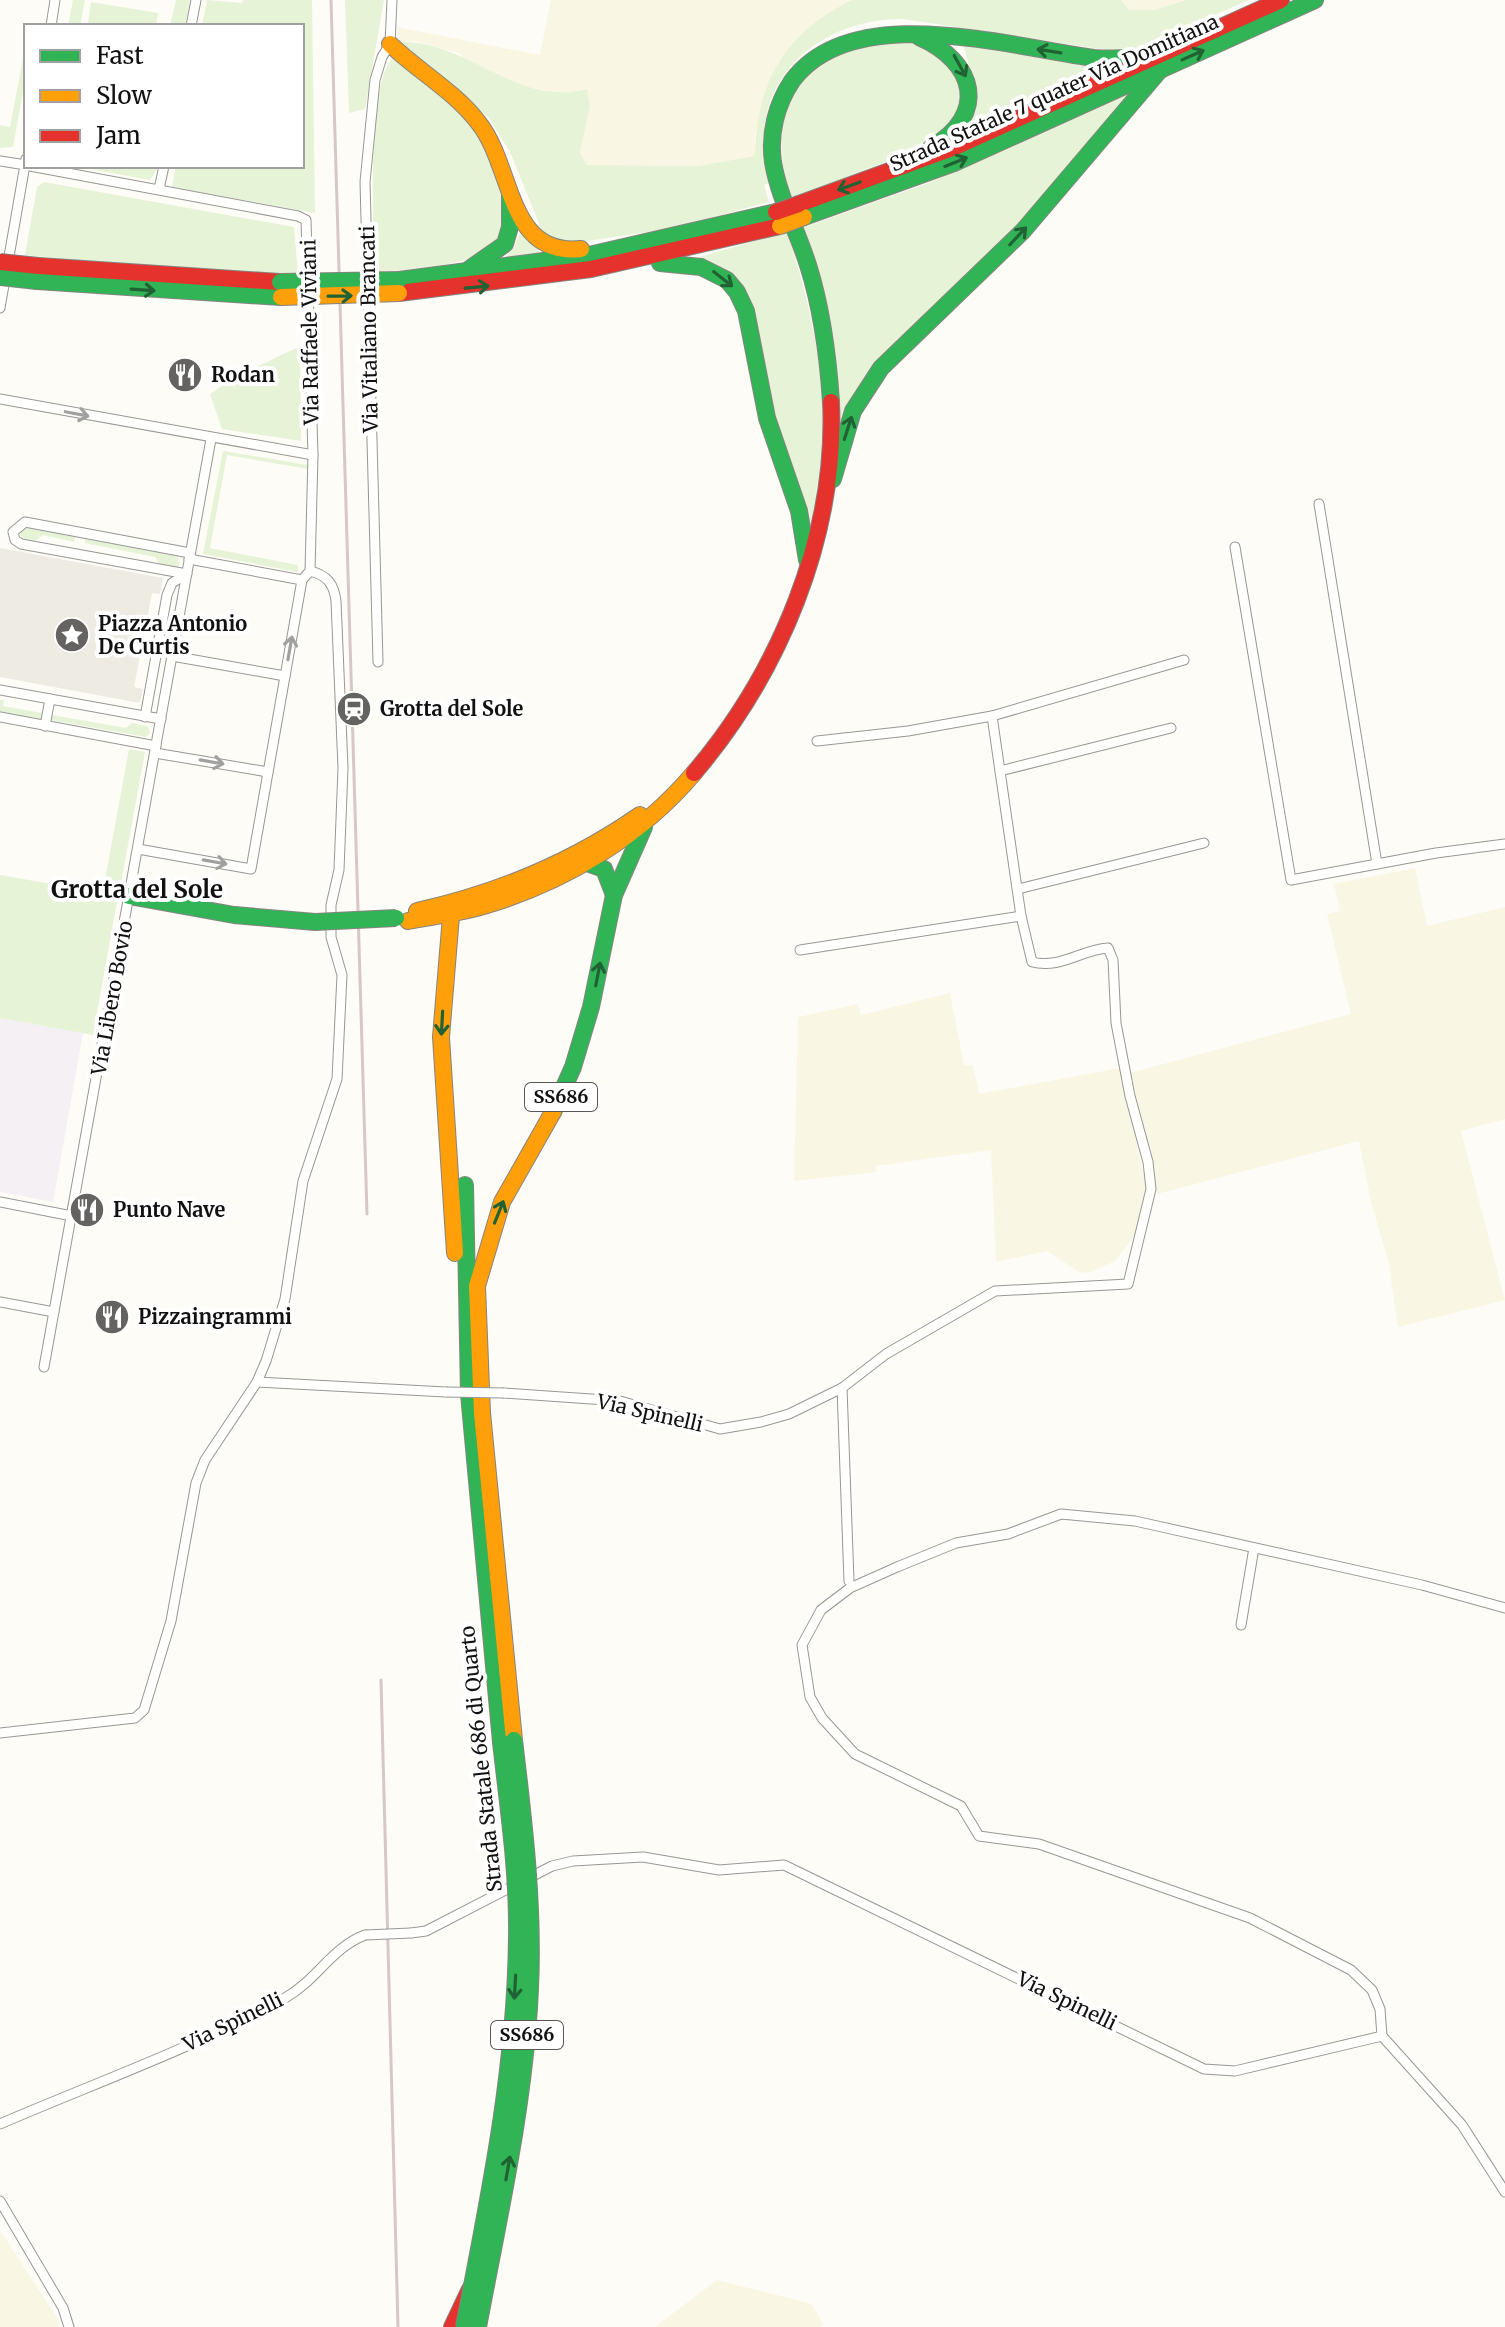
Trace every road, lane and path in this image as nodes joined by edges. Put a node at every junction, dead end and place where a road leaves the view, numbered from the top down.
1 (55, 0) edge
2 (196, 0) edge
3 (392, 0) edge
4 (1281, 0) edge
5 (1315, 0) edge
6 (51, 24) edge
7 (191, 24) edge
8 (894, 31) junction
9 (390, 44) junction
10 (1157, 64) junction
11 (0, 161) edge
12 (24, 164) edge
13 (912, 164) junction
14 (26, 168) edge
15 (48, 168) edge
16 (164, 168) edge
17 (159, 189) junction
18 (510, 192) junction
19 (802, 210) junction
20 (778, 219) junction
21 (602, 255) junction
22 (649, 260) junction
23 (0, 262) edge
24 (38, 274) junction
25 (461, 274) junction
26 (0, 277) edge
27 (399, 287) junction
28 (0, 308) edge
29 (0, 399) edge
30 (211, 439) junction
31 (313, 455) junction
32 (823, 502) junction
33 (1319, 504) dead end
34 (80, 533) junction
35 (1235, 547) dead end
36 (76, 553) junction
37 (190, 556) junction
38 (808, 569) junction
39 (310, 571) junction
40 (187, 574) junction
41 (302, 580) junction
42 (172, 656) junction
43 (1184, 660) dead end
44 (378, 662) dead end
45 (285, 676) junction
46 (0, 690) edge
47 (50, 699) junction
48 (992, 716) junction
49 (0, 717) edge
50 (145, 717) junction
51 (161, 719) junction
52 (45, 726) junction
53 (1171, 728) dead end
54 (817, 741) dead end
55 (156, 750) junction
56 (1000, 771) junction
57 (268, 772) junction
58 (669, 798) junction
59 (644, 825) junction
60 (1204, 843) dead end
61 (1505, 844) edge
62 (138, 849) junction
63 (571, 860) junction
64 (591, 862) junction
65 (1377, 864) junction
66 (542, 881) junction
67 (1018, 889) junction
68 (614, 895) junction
69 (129, 896) junction
70 (465, 901) junction
71 (451, 916) junction
72 (1021, 916) junction
73 (402, 920) junction
74 (448, 945) junction
75 (800, 950) dead end
76 (465, 1185) dead end
77 (0, 1202) edge
78 (72, 1216) junction
79 (470, 1286) junction
80 (0, 1302) edge
81 (54, 1312) junction
82 (44, 1367) dead end
83 (257, 1382) junction
84 (842, 1388) junction
85 (1254, 1548) junction
86 (849, 1585) junction
87 (1505, 1608) edge
88 (1241, 1625) dead end
89 (0, 1733) edge
90 (507, 1741) junction
91 (1382, 2036) junction
92 (0, 2124) edge
93 (1505, 2192) edge
94 (0, 2201) edge
95 (472, 2284) junction
96 (69, 2327) edge
97 (452, 2327) edge
98 (464, 2327) edge
99 (478, 2327) edge

1 - 6 street
2 - 7 street
3 - 9 street, Via Vitaliano Brancati
4 - 10 highway, Strada Statale 7 quater Via Domitiana
10 -> 5 highway, Strada Statale 7 quater Via Domitiana
10 -> 8 highway
8 -> 13 highway
8 - 32 highway
9 - 18 highway
9 - 44 street, Via Vitaliano Brancati
10 - 13 highway, Strada Statale 7 quater Via Domitiana
19 -> 10 highway, Strada Statale 7 quater Via Domitiana
32 -> 10 highway
11 - 12 street, Via Raffaele Viviani
13 -> 19 highway, Strada Statale 7 quater Via Domitiana
14 - 28 street
15 - 17 street, Via Raffaele Viviani
16 - 17 street
17 - 31 street, Via Raffaele Viviani
18 - 21 highway
18 - 25 highway
19 - 20 highway, Strada Statale 7 quater Via Domitiana, bridge
20 - 21 highway, Strada Statale 7 quater Via Domitiana
20 - 22 highway, Strada Statale 7 quater Via Domitiana
21 - 25 highway, Strada Statale 7 quater Via Domitiana
27 -> 22 highway, Strada Statale 7 quater Via Domitiana
22 -> 38 highway
23 - 24 highway, Strada Statale 7 quater Via Domitiana, bridge
24 - 26 highway, Strada Statale 7 quater Via Domitiana, bridge
24 - 27 highway, Strada Statale 7 quater Via Domitiana, bridge
25 - 27 highway, Strada Statale 7 quater Via Domitiana
29 -> 30 street
30 - 31 street
30 - 37 street, Via Libero Bovio
31 - 39 street, Via Raffaele Viviani
32 - 38 highway, SS686
33 - 65 street
34 - 36 street
34 - 36 street
34 - 37 street
35 - 65 street
36 - 40 street
37 - 40 street, Via Libero Bovio
37 - 41 street
38 - 58 highway, SS686
39 - 41 street
39 - 83 street
40 - 42 street, Via Libero Bovio
40 - 50 street
45 -> 41 street
42 - 45 street
42 - 51 street, Via Libero Bovio
43 - 48 street
45 - 57 street
46 - 47 street
47 - 50 street
47 - 52 street
48 - 54 street
48 - 56 street
49 - 52 street
50 - 51 street
51 - 55 street, Via Libero Bovio
52 - 55 street
53 - 56 street
55 -> 57 street
55 - 62 street, Via Libero Bovio
56 - 67 street
62 -> 57 street
58 - 59 highway, SS686
58 - 63 highway, SS686
59 - 64 highway, SS686
59 - 68 highway, SS686
60 - 67 street
61 - 65 street
62 - 69 street, Via Libero Bovio
63 - 64 highway
63 - 66 highway, SS686
64 - 66 highway, SS686
64 - 68 highway
66 - 70 highway, SS686
66 - 71 highway, SS686
67 - 72 street
79 -> 68 highway, SS686
69 - 73 highway, SS686, bridge
69 - 78 street, Via Libero Bovio
70 - 71 highway, SS686
70 - 73 highway, SS686
71 - 73 highway, SS686
71 - 74 highway, SS686
72 - 75 street
72 - 84 street, Via Spinelli
73 - 74 highway, SS686
74 -> 79 highway, SS686
76 - 79 highway, Strada Statale 686 di Quarto / SS686
77 - 78 street
78 - 81 street, Via Libero Bovio
79 - 90 highway, Strada Statale 686 di Quarto / SS686
80 - 81 street
81 - 82 street, Via Libero Bovio
83 - 84 street, Via Spinelli, bridge
83 - 89 street
84 - 86 street
85 - 86 street
85 - 87 street
85 - 88 street
86 - 91 street
90 -> 95 highway, Strada Statale 686 di Quarto / SS686, bridge
99 -> 90 highway, Strada Statale 686 di Quarto / SS686, bridge
91 - 92 street, Via Spinelli, bridge
91 - 93 street
94 - 96 street
95 - 97 highway, bridge
95 - 98 highway, Strada Statale 686 di Quarto / SS686, bridge

